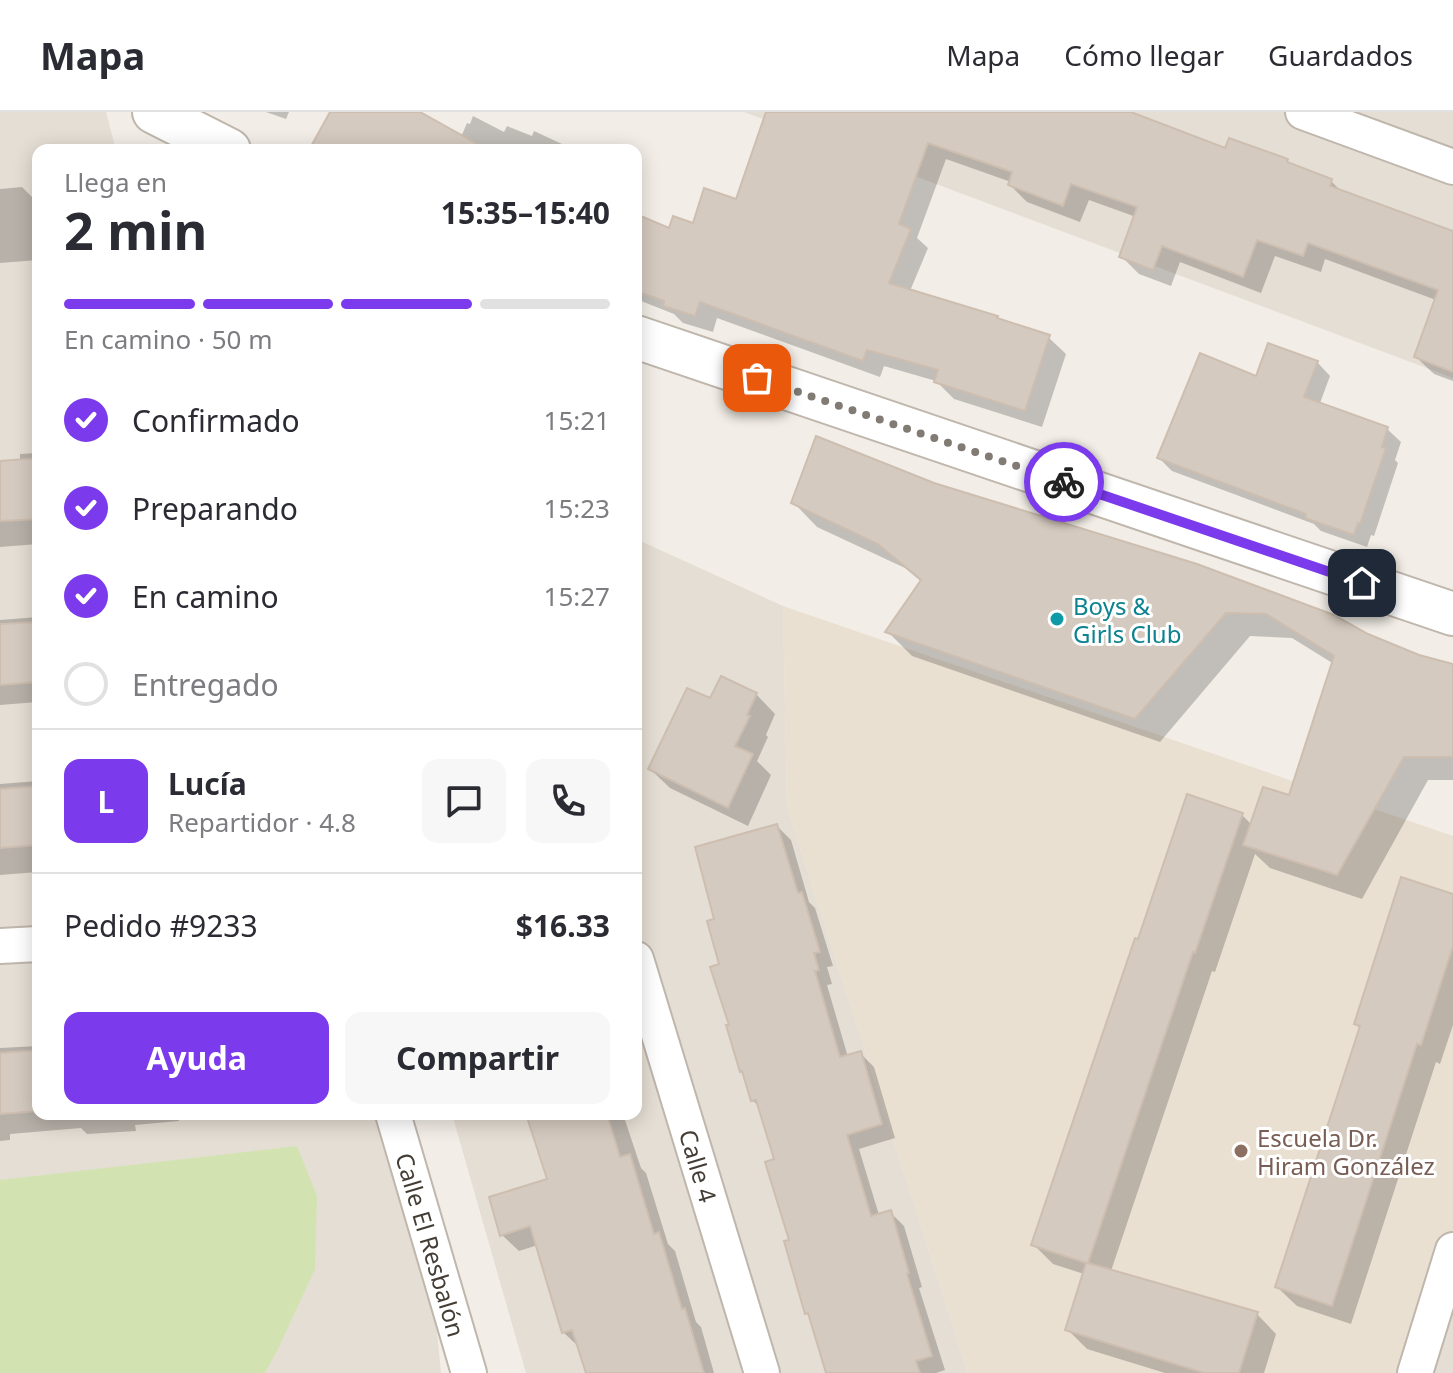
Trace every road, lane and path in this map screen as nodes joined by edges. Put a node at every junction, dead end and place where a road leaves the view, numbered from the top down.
1 (154, 112) edge
2 (1303, 112) edge
3 (217, 144) edge
4 (1453, 167) edge
5 (642, 339) edge
6 (1453, 614) edge
7 (32, 944) edge
8 (0, 946) edge
9 (642, 979) edge
10 (395, 1120) edge
11 (1453, 1250) edge
12 (469, 1373) edge
13 (762, 1373) edge
14 (1415, 1373) edge

1 - 3 street
2 - 4 street
5 - 6 street
7 - 8 street
9 - 13 street, Calle 4
10 - 12 street, Calle El Resbalón
11 - 14 street

